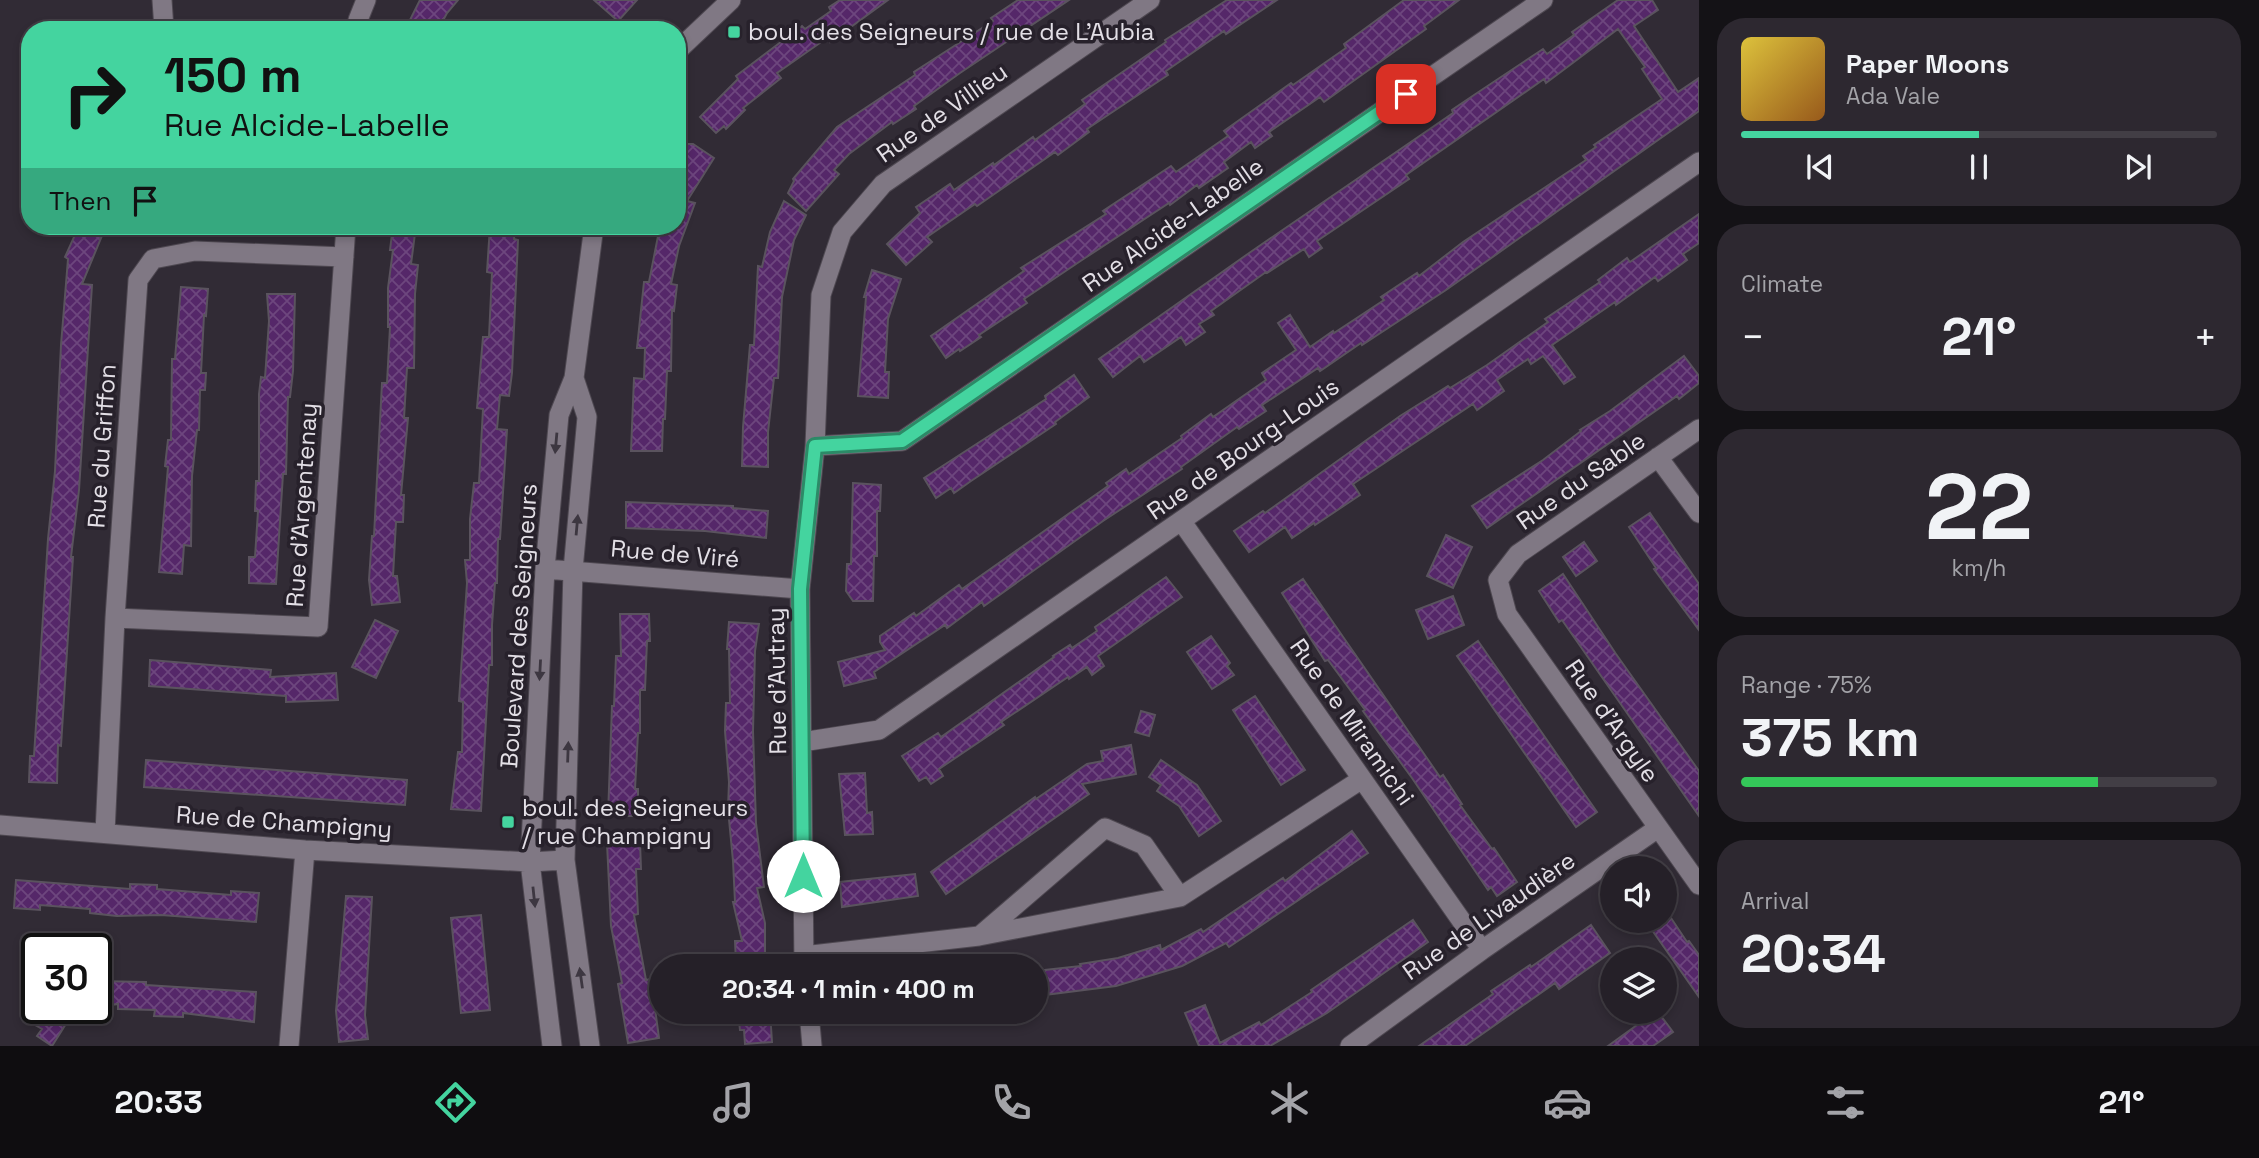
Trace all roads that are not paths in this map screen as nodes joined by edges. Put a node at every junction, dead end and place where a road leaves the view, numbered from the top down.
1 (162, 0) edge
2 (366, 0) edge
3 (731, 0) edge
4 (1150, 0) edge
5 (1543, 0) edge
6 (163, 21) edge
7 (358, 21) edge
8 (686, 42) edge
9 (1699, 162) edge
10 (842, 232) joint
11 (345, 235) edge
12 (593, 235) edge
13 (344, 257) junction
14 (573, 378) junction
15 (1699, 429) edge
16 (815, 446) junction
17 (1658, 457) junction
18 (1699, 513) edge
19 (1182, 522) junction
20 (545, 569) junction
21 (573, 570) junction
22 (1498, 580) joint
23 (800, 589) junction
24 (115, 618) junction
25 (802, 742) junction
26 (1362, 779) junction
27 (0, 825) edge
28 (1658, 828) junction
29 (105, 833) junction
30 (305, 850) junction
31 (565, 860) junction
32 (530, 862) junction
33 (1699, 885) edge
34 (1181, 897) junction
35 (979, 936) junction
36 (1482, 950) junction
37 (803, 954) edge
38 (852, 954) edge
39 (810, 1024) edge
40 (289, 1046) edge
41 (552, 1046) edge
42 (590, 1046) edge
43 (812, 1046) edge
44 (1350, 1046) edge

1 - 6 street
2 - 7 street
3 - 8 street
4 - 10 street, Rue de Villieu
5 - 16 street, Rue Alcide-Labelle
9 - 19 street, Rue de Bourg-Louis
10 - 16 street, Rue d'Autray
11 - 13 street, Rue d'Argentenay
12 - 14 street, Boulevard des Seigneurs
13 - 24 street, Rue du Griffon
13 - 24 street, Rue d'Argentenay
14 -> 20 street, Boulevard des Seigneurs
21 -> 14 street, Boulevard des Seigneurs
15 - 17 street, Rue du Sable
16 - 23 street, Rue d'Autray
17 - 18 street
17 - 22 street, Rue du Sable
19 - 25 street, Rue de Bourg-Louis
19 - 26 street, Rue de Miramichi
20 - 21 street, Rue de Viré
20 -> 32 street, Boulevard des Seigneurs
21 - 23 street, Rue de Viré
31 -> 21 street, Boulevard des Seigneurs
22 - 28 street, Rue d'Argyle
23 - 25 street, Rue d'Autray
24 - 29 street, Rue du Griffon
25 - 37 street, Rue d'Autray
26 - 34 street
26 - 36 street, Rue de Miramichi
27 - 29 street, Rue de Champigny
28 - 33 street, Rue d'Argyle
28 - 36 street, Rue de Livaudière
29 - 30 street, Rue de Champigny
30 - 32 street, Rue de Champigny
30 - 40 street
31 - 32 street, Rue de Champigny
42 -> 31 street, Boulevard des Seigneurs
32 -> 41 street, Boulevard des Seigneurs
34 - 35 street
34 - 35 street
35 - 38 street
36 - 44 street, Rue de Livaudière
39 - 43 street

